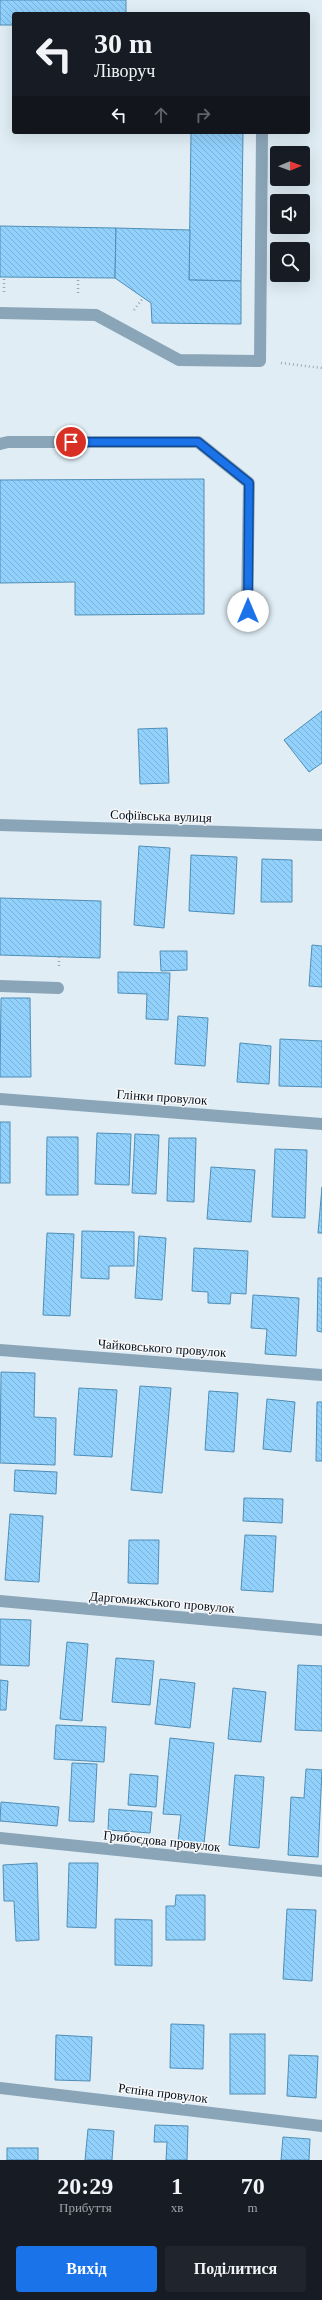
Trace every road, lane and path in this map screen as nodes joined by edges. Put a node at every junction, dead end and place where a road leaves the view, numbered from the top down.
1 (262, 134) edge
2 (0, 313) edge
3 (260, 361) junction
4 (322, 368) edge
5 (0, 444) edge
6 (248, 611) dead end
7 (0, 825) edge
8 (322, 835) edge
9 (0, 986) edge
10 (58, 988) dead end
11 (0, 1099) edge
12 (322, 1124) edge
13 (0, 1350) edge
14 (322, 1375) edge
15 (0, 1601) edge
16 (322, 1630) edge
17 (0, 1838) edge
18 (322, 1871) edge
19 (0, 2088) edge
20 (322, 2126) edge

1 - 3 street
2 - 3 street
3 - 4 path
5 - 6 street
7 - 8 street, Софіївська вулиця
9 - 10 street
11 - 12 street, Глінки провулок
13 - 14 street, Чайковського провулок
15 - 16 street, Даргомижського провулок
17 - 18 street, Грибоєдова провулок
19 - 20 street, Рєпіна провулок

